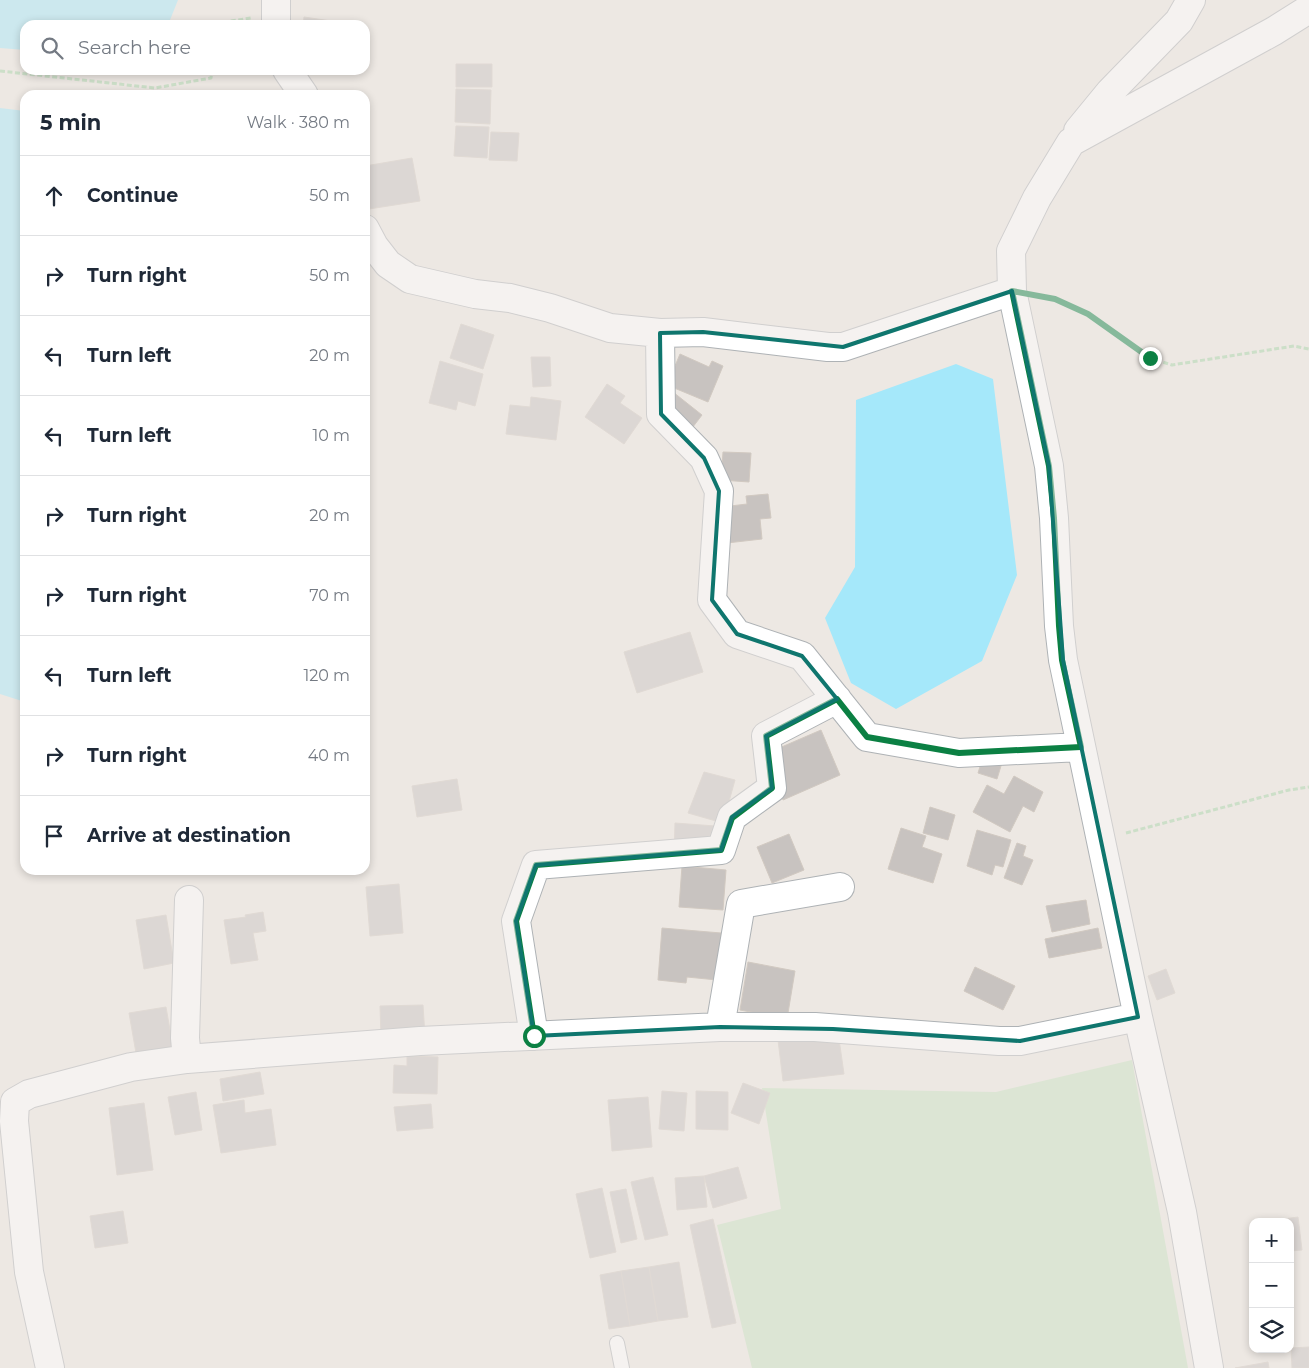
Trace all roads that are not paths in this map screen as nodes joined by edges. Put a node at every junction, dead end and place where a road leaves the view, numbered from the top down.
1 (1191, 0) edge
2 (1309, 9) edge
3 (290, 75) edge
4 (301, 90) edge
5 (1071, 142) junction
6 (370, 238) edge
7 (1012, 291) junction
8 (660, 334) junction
9 (837, 699) junction
10 (1081, 747) junction
11 (840, 887) dead end
12 (189, 900) dead end
13 (1138, 1017) junction
14 (720, 1028) junction
15 (534, 1036) junction
16 (186, 1059) junction
17 (617, 1343) dead end
18 (50, 1368) edge
19 (622, 1368) edge
20 (1209, 1368) edge

1 - 5 street
2 - 5 street
3 - 4 street
5 - 7 street
6 - 8 street
7 - 8 street
7 - 10 street
8 - 9 street
9 - 10 street
9 - 15 street
10 - 13 street
11 - 14 street
12 - 16 street
13 - 14 street
13 - 20 street
14 - 15 street
15 - 16 street
16 - 18 street
17 - 19 lane

